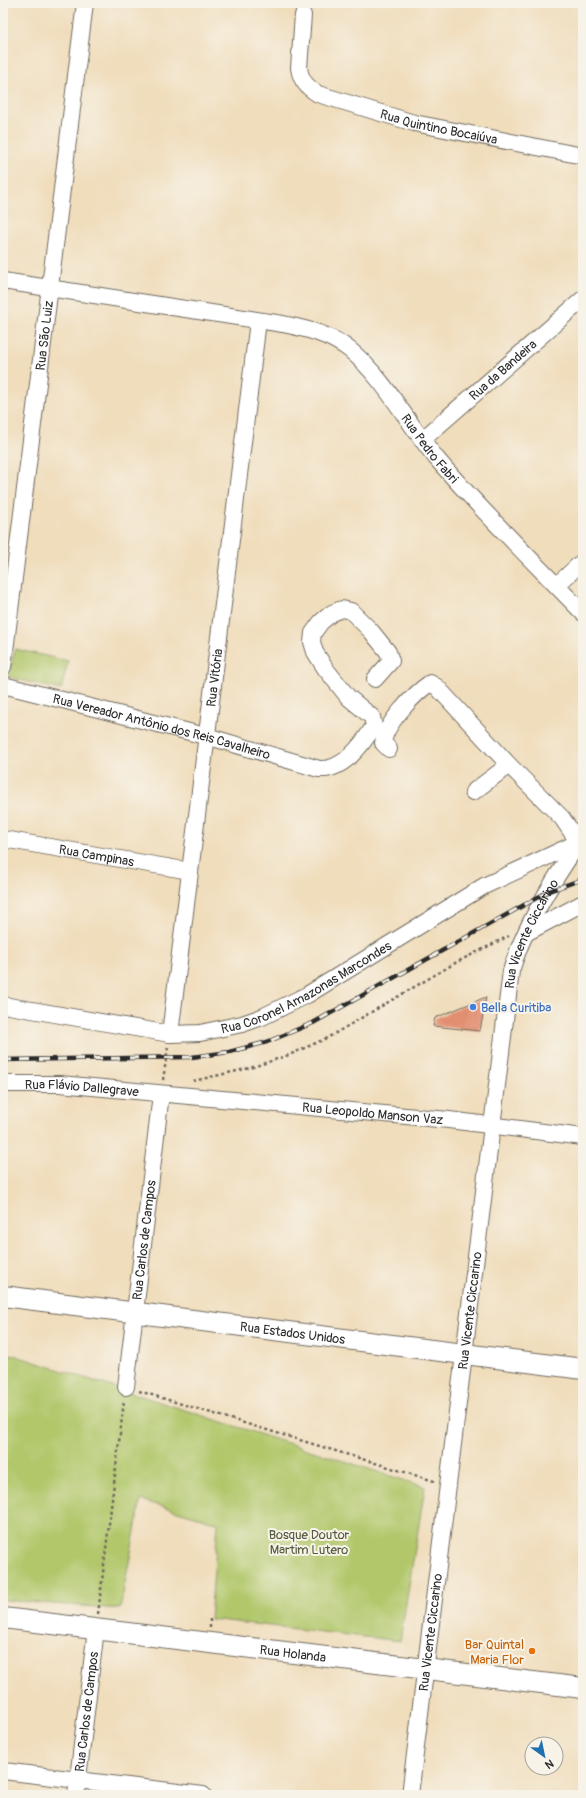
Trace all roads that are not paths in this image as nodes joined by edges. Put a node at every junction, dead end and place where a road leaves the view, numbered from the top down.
1 (85, 3) edge
2 (304, 15) dead end
3 (583, 156) edge
4 (3, 281) edge
5 (50, 289) junction
6 (583, 299) edge
7 (258, 321) junction
8 (422, 440) junction
9 (583, 561) edge
10 (557, 585) junction
11 (583, 613) edge
12 (3, 667) edge
13 (375, 679) dead end
14 (3, 685) edge
15 (206, 737) junction
16 (389, 749) dead end
17 (509, 765) junction
18 (473, 792) dead end
19 (3, 839) edge
20 (582, 841) edge
21 (190, 871) junction
22 (583, 903) edge
23 (526, 933) junction
24 (3, 1005) edge
25 (170, 1034) junction
26 (3, 1084) edge
27 (161, 1094) junction
28 (492, 1126) junction
29 (583, 1137) edge
30 (3, 1296) edge
31 (135, 1313) junction
32 (464, 1354) junction
33 (583, 1369) edge
34 (126, 1387) road end
35 (3, 1618) edge
36 (96, 1629) junction
37 (426, 1669) junction
38 (583, 1688) edge
39 (3, 1771) edge
40 (77, 1787) edge
41 (203, 1795) edge
42 (410, 1795) edge

1 - 5 street, Rua São Luiz
2 - 3 street, Rua Quintino Bocaiúva
4 - 5 street, Rua Pedro Fabri
5 - 7 street, Rua Pedro Fabri
5 - 12 street, Rua São Luiz
6 - 8 street, Rua da Bandeira
7 - 8 street, Rua Pedro Fabri
7 - 15 street, Rua Vitória
8 - 10 street, Rua Pedro Fabri
9 - 10 street
10 - 11 street, Rua Pedro Fabri
13 - 15 street, Rua Vereador Antônio dos Reis Cavalheiro
14 - 15 street, Rua Vereador Antônio dos Reis Cavalheiro
15 - 21 street, Rua Vitória
16 - 17 street
17 - 18 street
17 - 20 street
19 - 21 street, Rua Campinas
20 - 23 street, Rua Vicente Ciccarino
20 - 25 street, Rua Coronel Amazonas Marcondes
21 - 25 street, Rua Vitória
22 - 23 street
23 - 28 street, Rua Vicente Ciccarino
24 - 25 street, Rua Coronel Amazonas Marcondes
26 - 27 street, Rua Flávio Dallegrave
27 - 28 street, Rua Leopoldo Manson Vaz
27 - 31 street, Rua Carlos de Campos
28 - 29 street, Rua Leopoldo Manson Vaz
28 - 32 street, Rua Vicente Ciccarino
30 - 31 main road, Rua Estados Unidos
31 - 32 main road, Rua Estados Unidos
31 - 34 street, Rua Carlos de Campos
32 - 33 main road, Rua Estados Unidos
32 - 37 street, Rua Vicente Ciccarino
35 - 36 main road, Rua Holanda
36 - 37 main road, Rua Holanda
36 - 40 street, Rua Carlos de Campos
37 - 38 main road, Rua Holanda
37 - 42 street, Rua Vicente Ciccarino
39 - 40 street
40 - 41 street

